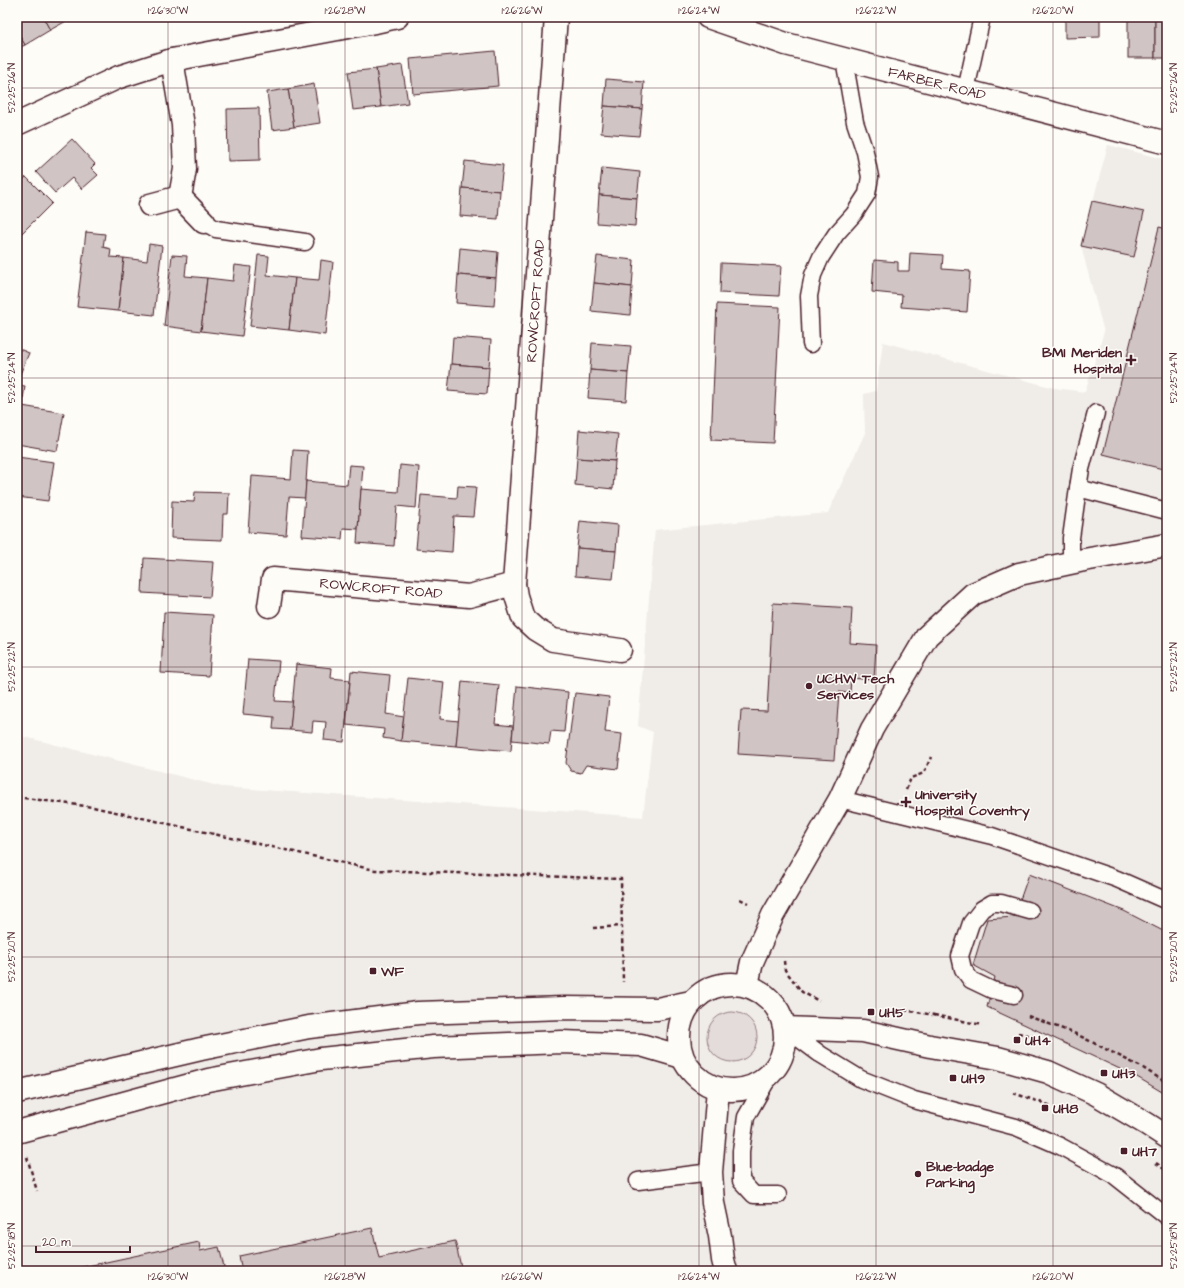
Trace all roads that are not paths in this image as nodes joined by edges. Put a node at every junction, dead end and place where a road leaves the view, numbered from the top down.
1 (397, 17) edge
2 (556, 17) edge
3 (982, 17) edge
4 (719, 19) edge
5 (844, 59) junction
6 (172, 60) junction
7 (966, 90) junction
8 (17, 124) edge
9 (1167, 143) edge
10 (180, 197) junction
11 (150, 205) dead end
12 (204, 222) joint
13 (305, 242) dead end
14 (811, 344) dead end
15 (1096, 413) dead end
16 (1078, 488) junction
17 (1167, 511) edge
18 (1167, 545) edge
19 (1071, 563) junction
20 (514, 584) junction
21 (269, 606) dead end
22 (620, 650) dead end
23 (840, 799) junction
24 (1167, 901) edge
25 (1030, 911) dead end
26 (747, 985) junction
27 (1014, 995) dead end
28 (691, 1002) junction
29 (785, 1028) junction
30 (682, 1057) junction
31 (770, 1075) junction
32 (718, 1089) junction
33 (17, 1092) edge
34 (17, 1132) edge
35 (1167, 1137) edge
36 (711, 1172) junction
37 (638, 1181) dead end
38 (778, 1195) dead end
39 (1167, 1217) edge
40 (726, 1271) edge

1 - 6 street
2 - 20 street, ROWCROFT ROAD
3 - 7 lane
4 - 5 street, FARBER ROAD
5 - 7 street, FARBER ROAD
5 - 14 lane
6 - 8 street
6 - 10 street
7 - 9 street, FARBER ROAD
10 - 11 street
10 - 12 street
12 - 13 lane
15 - 16 lane
16 - 17 lane
16 - 19 lane
18 - 19 street
19 - 23 street
20 - 21 street, ROWCROFT ROAD
20 - 22 street, ROWCROFT ROAD
23 - 24 lane
23 - 26 street
25 - 27 lane
26 - 28 street
26 - 29 street
28 - 30 street
28 - 33 street
29 - 31 street
29 - 35 street
29 - 39 lane
30 - 32 street
30 - 34 street
31 - 32 street
31 - 38 lane
32 - 36 street
36 - 37 lane
36 - 40 street

